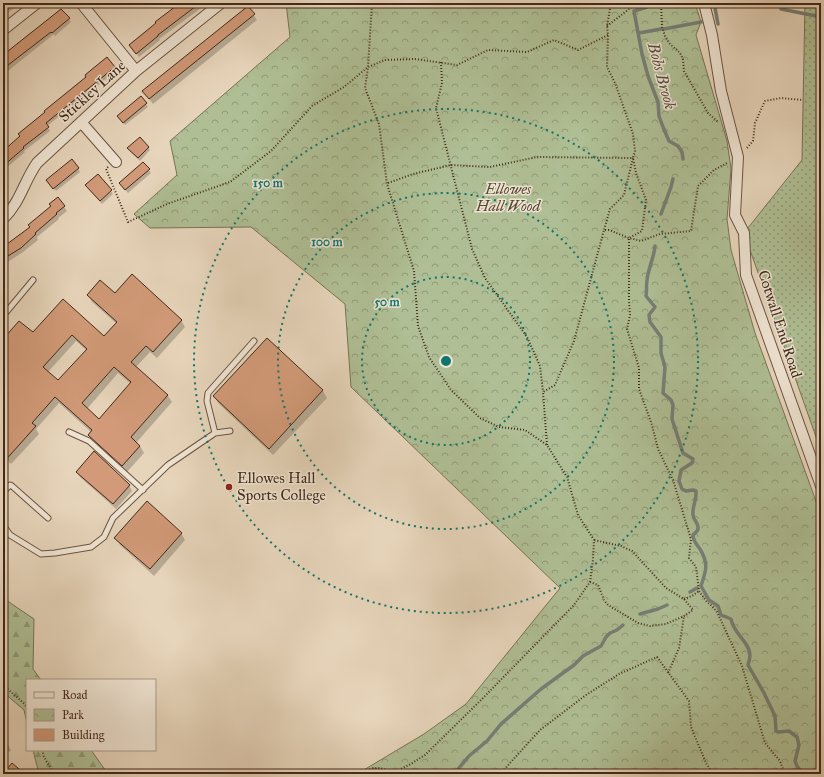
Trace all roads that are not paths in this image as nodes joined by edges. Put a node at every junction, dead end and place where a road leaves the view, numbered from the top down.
1 (37, 3) edge
2 (81, 3) edge
3 (221, 3) edge
4 (704, 3) edge
5 (3, 30) edge
6 (136, 71) junction
7 (81, 122) junction
8 (116, 162) road end
9 (3, 218) edge
10 (33, 280) dead end
11 (3, 316) edge
12 (254, 341) dead end
13 (230, 431) dead end
14 (69, 432) dead end
15 (215, 433) junction
16 (821, 486) edge
17 (142, 490) junction
18 (3, 492) edge
19 (48, 518) dead end
20 (3, 525) edge

1 - 5 street
2 - 6 street
3 - 6 street, Stickley Lane
4 - 16 street, Cotwall End Road
6 - 7 street, Stickley Lane
7 - 8 street
7 - 9 street, Stickley Lane
10 - 11 lane
12 - 15 lane
13 - 15 lane
14 - 17 lane
15 - 17 lane
17 - 20 lane
18 - 19 lane

